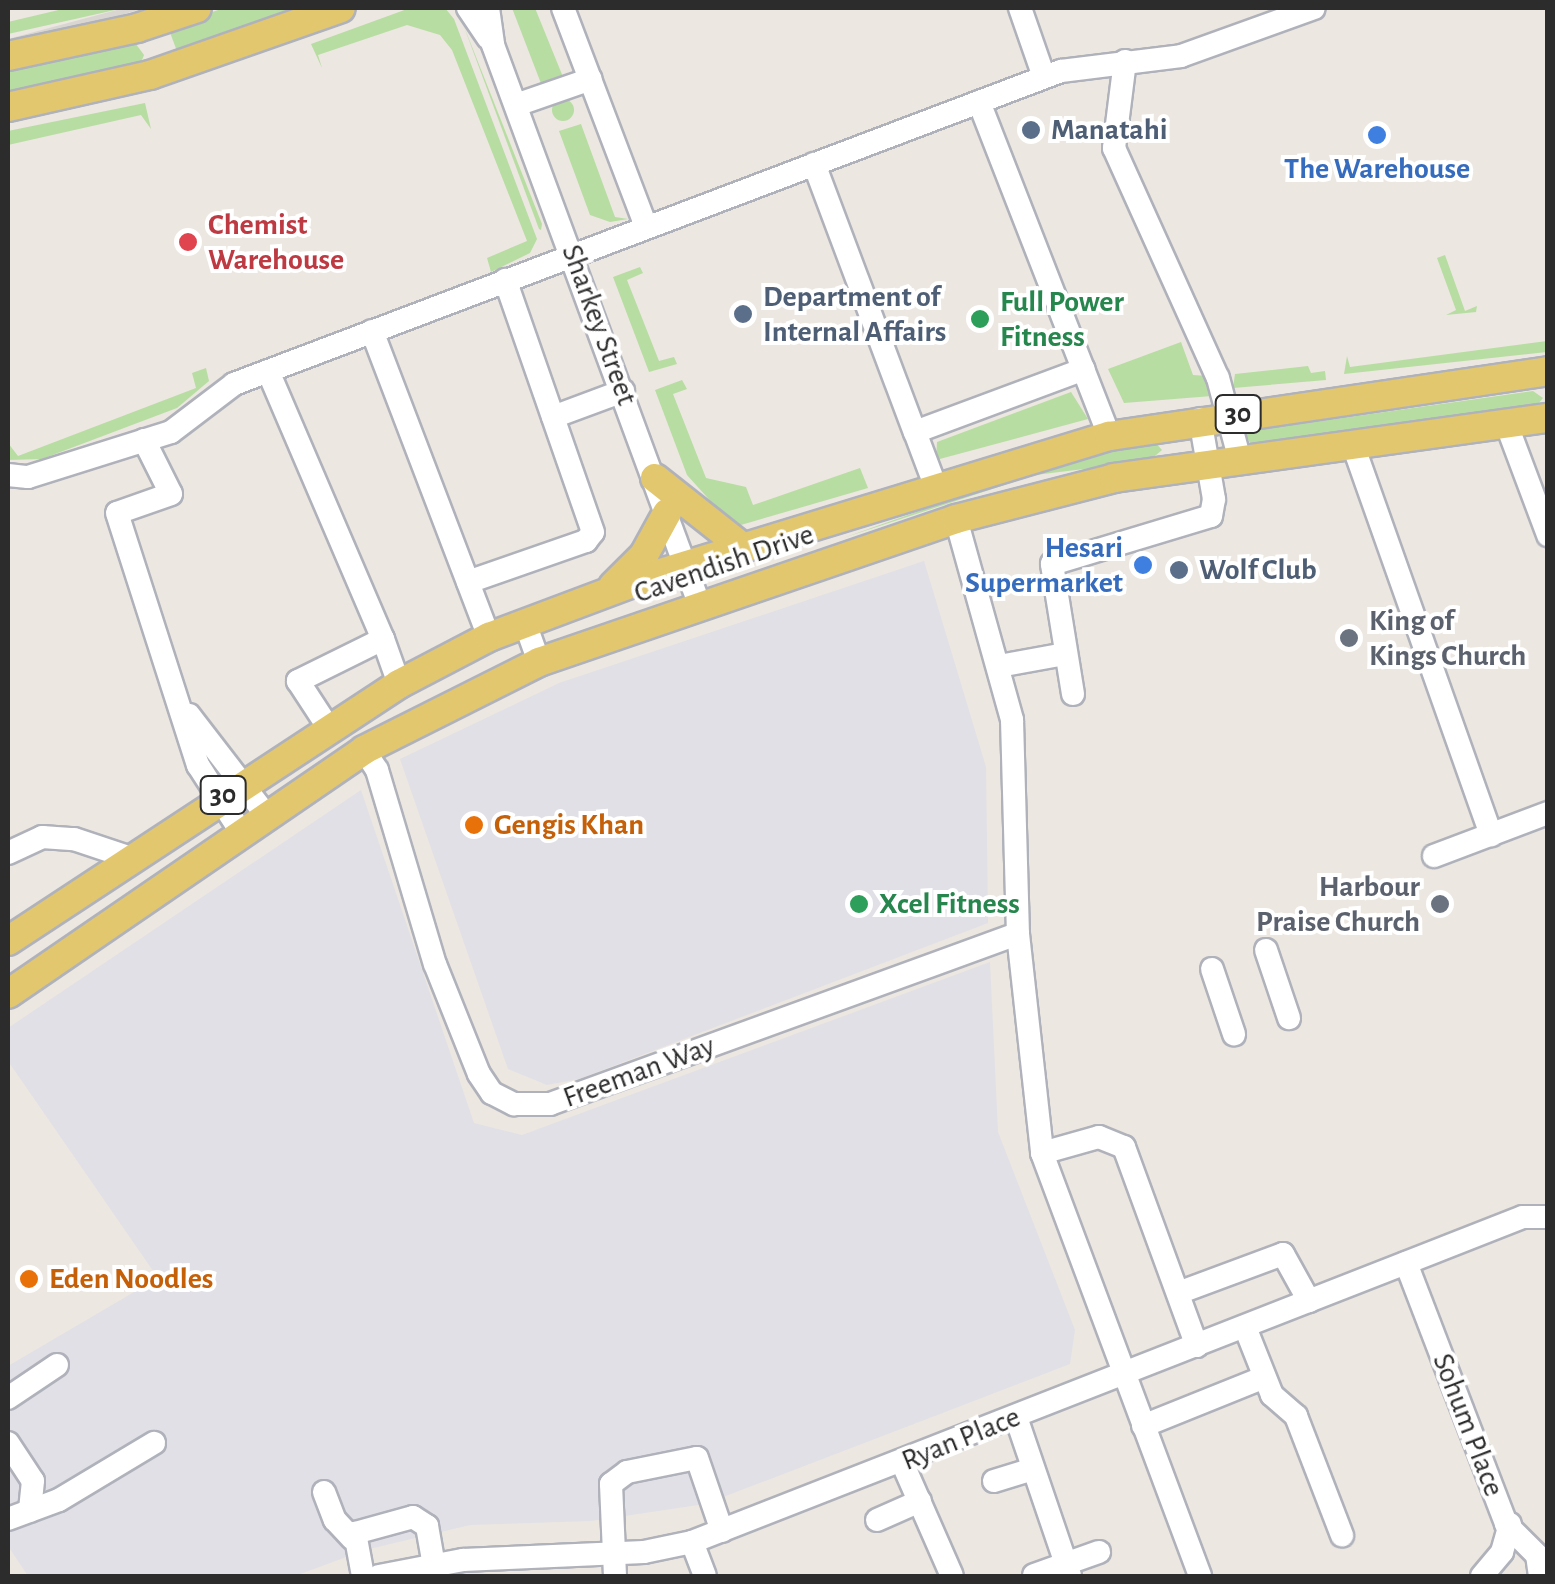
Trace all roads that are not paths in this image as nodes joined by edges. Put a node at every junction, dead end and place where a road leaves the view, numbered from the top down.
1 (197, 8) edge
2 (341, 8) edge
3 (468, 8) edge
4 (488, 8) edge
5 (564, 8) edge
6 (1020, 8) edge
7 (1314, 8) edge
8 (137, 28) junction
9 (493, 45) junction
10 (8, 56) edge
11 (1125, 62) junction
12 (150, 75) junction
13 (1044, 77) junction
14 (590, 79) junction
15 (979, 102) junction
16 (516, 105) junction
17 (8, 107) edge
18 (814, 164) junction
19 (646, 227) junction
20 (574, 255) junction
21 (506, 280) junction
22 (372, 332) junction
23 (1084, 369) junction
24 (268, 371) junction
25 (1548, 371) edge
26 (624, 391) junction
27 (1228, 415) junction
28 (553, 416) junction
29 (1548, 418) edge
30 (1200, 419) junction
31 (1506, 423) junction
32 (915, 432) junction
33 (1110, 436) junction
34 (144, 440) junction
35 (1353, 444) junction
36 (1239, 457) junction
37 (1208, 461) junction
38 (8, 475) edge
39 (655, 478) junction
40 (1537, 478) edge
41 (935, 485) junction
42 (667, 512) junction
43 (956, 519) junction
44 (1548, 535) edge
45 (741, 546) junction
46 (686, 565) junction
47 (468, 582) junction
48 (604, 594) junction
49 (700, 606) junction
50 (525, 624) junction
51 (489, 637) junction
52 (382, 639) junction
53 (1064, 654) junction
54 (539, 662) junction
55 (998, 666) junction
56 (399, 684) junction
57 (1072, 694) dead end
58 (186, 712) junction
59 (328, 727) junction
60 (364, 750) junction
61 (242, 782) junction
62 (216, 800) junction
63 (1548, 813) edge
64 (266, 815) junction
65 (240, 832) junction
66 (1491, 835) junction
67 (8, 853) edge
68 (1434, 856) dead end
69 (131, 858) junction
70 (1018, 934) junction
71 (8, 941) edge
72 (1266, 950) dead end
73 (1212, 969) dead end
74 (8, 994) edge
75 (1289, 1018) dead end
76 (1234, 1034) dead end
77 (1042, 1153) junction
78 (1548, 1217) edge
79 (1406, 1263) junction
80 (1178, 1293) junction
81 (1309, 1301) junction
82 (1245, 1327) junction
83 (1198, 1346) junction
84 (56, 1366) dead end
85 (1126, 1374) junction
86 (1265, 1377) junction
87 (8, 1398) edge
88 (1016, 1418) junction
89 (1143, 1426) junction
90 (8, 1443) edge
91 (154, 1444) dead end
92 (902, 1462) junction
93 (1031, 1470) junction
94 (994, 1481) dead end
95 (324, 1492) dead end
96 (920, 1502) junction
97 (30, 1510) junction
98 (8, 1519) edge
99 (877, 1520) dead end
100 (1506, 1524) junction
101 (722, 1532) junction
102 (1342, 1535) dead end
103 (352, 1538) junction
104 (692, 1542) junction
105 (1547, 1546) edge
106 (1099, 1552) dead end
107 (614, 1565) edge
108 (426, 1570) edge
109 (1068, 1570) edge
110 (388, 1575) edge
111 (1034, 1575) edge
112 (363, 1576) edge
113 (705, 1576) edge
114 (952, 1576) edge
115 (1200, 1576) edge
116 (1482, 1576) edge
117 (1540, 1576) edge

1 - 8 main road
2 - 12 main road
3 - 9 street, Sharkey Street
4 - 9 street, Sharkey Street
5 - 14 street
6 - 13 street
7 - 11 street
8 - 10 main road
8 - 12 main road
9 - 16 street, Sharkey Street
11 - 13 street
11 - 27 street
12 - 17 main road
13 - 15 street
14 - 16 street
14 - 19 street
15 - 18 street
15 - 23 street
16 - 20 street, Sharkey Street
18 - 19 street
18 - 32 street
19 - 20 street
20 - 21 street
20 - 26 street, Sharkey Street
21 - 22 street
21 - 28 street
22 - 24 street
22 - 47 street
23 - 32 street
23 - 33 street
24 - 34 street
24 - 52 street
25 - 27 main road, Cavendish Drive / 30
26 - 28 street
26 - 39 street, Sharkey Street
27 - 30 main road, Cavendish Drive / 30
27 - 36 street
28 - 47 street
29 - 31 main road, Cavendish Drive / 30
30 - 33 main road, Cavendish Drive / 30
30 - 37 street
31 - 35 main road, Cavendish Drive / 30
31 - 40 street
32 - 41 street
33 - 41 main road, Cavendish Drive / 30
34 - 38 street
34 - 58 street
35 - 36 main road, Cavendish Drive / 30
35 - 66 street
36 - 37 main road, Cavendish Drive / 30
37 - 43 main road, Cavendish Drive / 30
37 - 53 street
39 - 42 street, Sharkey Street
39 - 45 main road
40 - 44 street
41 - 45 main road, Cavendish Drive / 30
42 - 46 street, Sharkey Street
42 - 48 main road
43 - 49 main road, Cavendish Drive / 30
43 - 55 street
45 - 46 main road, Cavendish Drive / 30
46 - 48 main road, Cavendish Drive / 30
46 - 49 street, Sharkey Street
47 - 51 street
48 - 50 main road, Cavendish Drive / 30
49 - 54 main road, Cavendish Drive / 30
50 - 51 main road, Cavendish Drive / 30
50 - 54 street
51 - 56 main road, Cavendish Drive / 30
52 - 56 street
52 - 59 street
53 - 55 street
53 - 57 street
54 - 60 main road, Cavendish Drive / 30
55 - 70 street
56 - 59 main road, Cavendish Drive / 30
58 - 61 street
58 - 62 street
59 - 61 main road, Cavendish Drive / 30
60 - 64 main road, Cavendish Drive / 30
60 - 70 street, Freeman Way
61 - 62 main road, Cavendish Drive / 30
61 - 64 street
62 - 65 street
62 - 69 main road, Cavendish Drive / 30
63 - 66 street
64 - 65 main road, Cavendish Drive / 30
65 - 74 main road, Cavendish Drive / 30
66 - 68 street
67 - 69 street
69 - 71 main road, Cavendish Drive / 30
70 - 77 street
72 - 75 street
73 - 76 street
77 - 80 street
77 - 85 street
78 - 79 street, Ryan Place
79 - 81 street, Ryan Place
79 - 100 street, Sohum Place
80 - 81 street
80 - 83 street
81 - 82 street, Ryan Place
82 - 83 street, Ryan Place
82 - 86 street
83 - 85 street, Ryan Place
84 - 87 street
85 - 88 street, Ryan Place
85 - 89 street
86 - 89 street
86 - 102 street
88 - 92 street, Ryan Place
88 - 93 street
89 - 115 street
90 - 97 street
91 - 97 street
92 - 96 street
92 - 101 street, Ryan Place
93 - 94 street
93 - 109 street
95 - 103 street
96 - 99 street
96 - 114 street
97 - 98 street
100 - 105 street
100 - 116 street
100 - 117 street, Sohum Place
101 - 104 street, Ryan Place
101 - 107 street
103 - 108 street
103 - 112 street
104 - 107 street, Ryan Place
104 - 113 street
106 - 109 street
107 - 108 street, Ryan Place
108 - 110 street, Ryan Place
109 - 111 street

